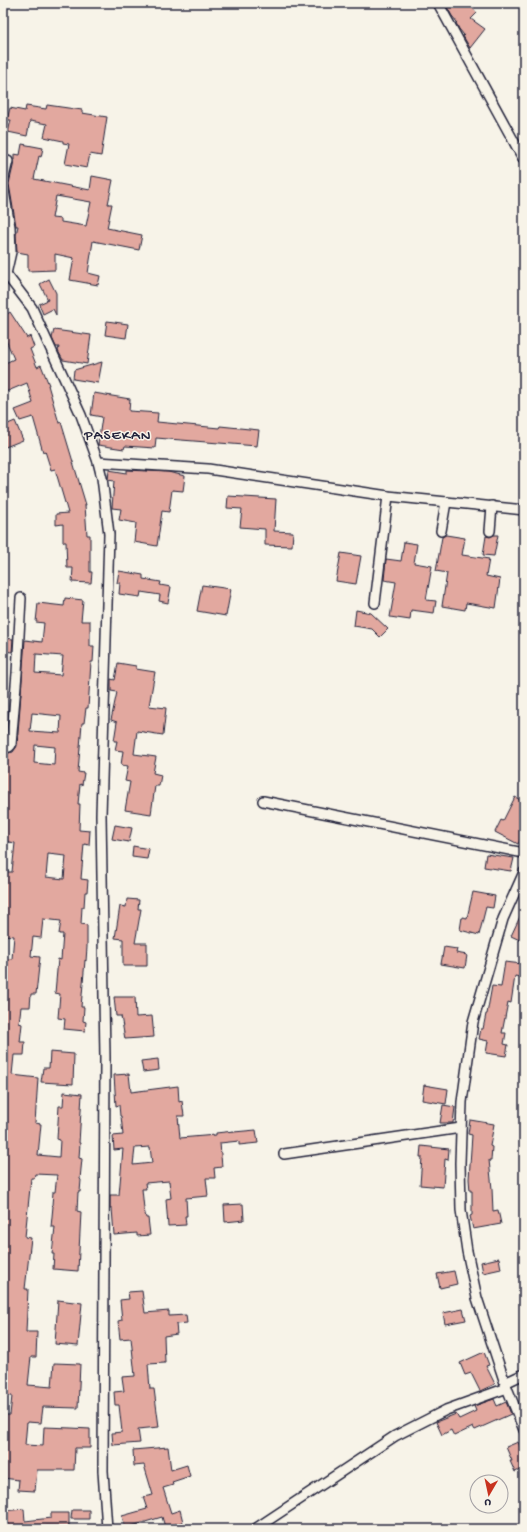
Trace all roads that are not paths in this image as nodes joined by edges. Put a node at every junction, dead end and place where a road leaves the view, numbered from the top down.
1 (438, 3) edge
2 (524, 160) edge
3 (8, 161) dead end
4 (3, 181) edge
5 (3, 185) edge
6 (5, 272) edge
7 (98, 462) junction
8 (388, 496) junction
9 (446, 502) junction
10 (492, 506) junction
11 (524, 510) edge
12 (441, 531) dead end
13 (490, 532) dead end
14 (21, 598) dead end
15 (375, 603) dead end
16 (3, 748) edge
17 (263, 801) dead end
18 (524, 853) edge
19 (524, 872) edge
20 (461, 1128) junction
21 (284, 1154) dead end
22 (524, 1374) edge
23 (506, 1385) junction
24 (524, 1430) edge
25 (107, 1529) edge
26 (254, 1529) edge

1 - 2 street
3 - 4 street
5 - 6 street
6 - 7 street
7 - 8 street
7 - 25 street
8 - 9 street
8 - 15 street
9 - 10 street
9 - 12 street
10 - 11 street
10 - 13 street
14 - 16 street
17 - 18 street
19 - 20 street
20 - 21 street
20 - 23 street
22 - 23 street
23 - 24 street
23 - 26 street

